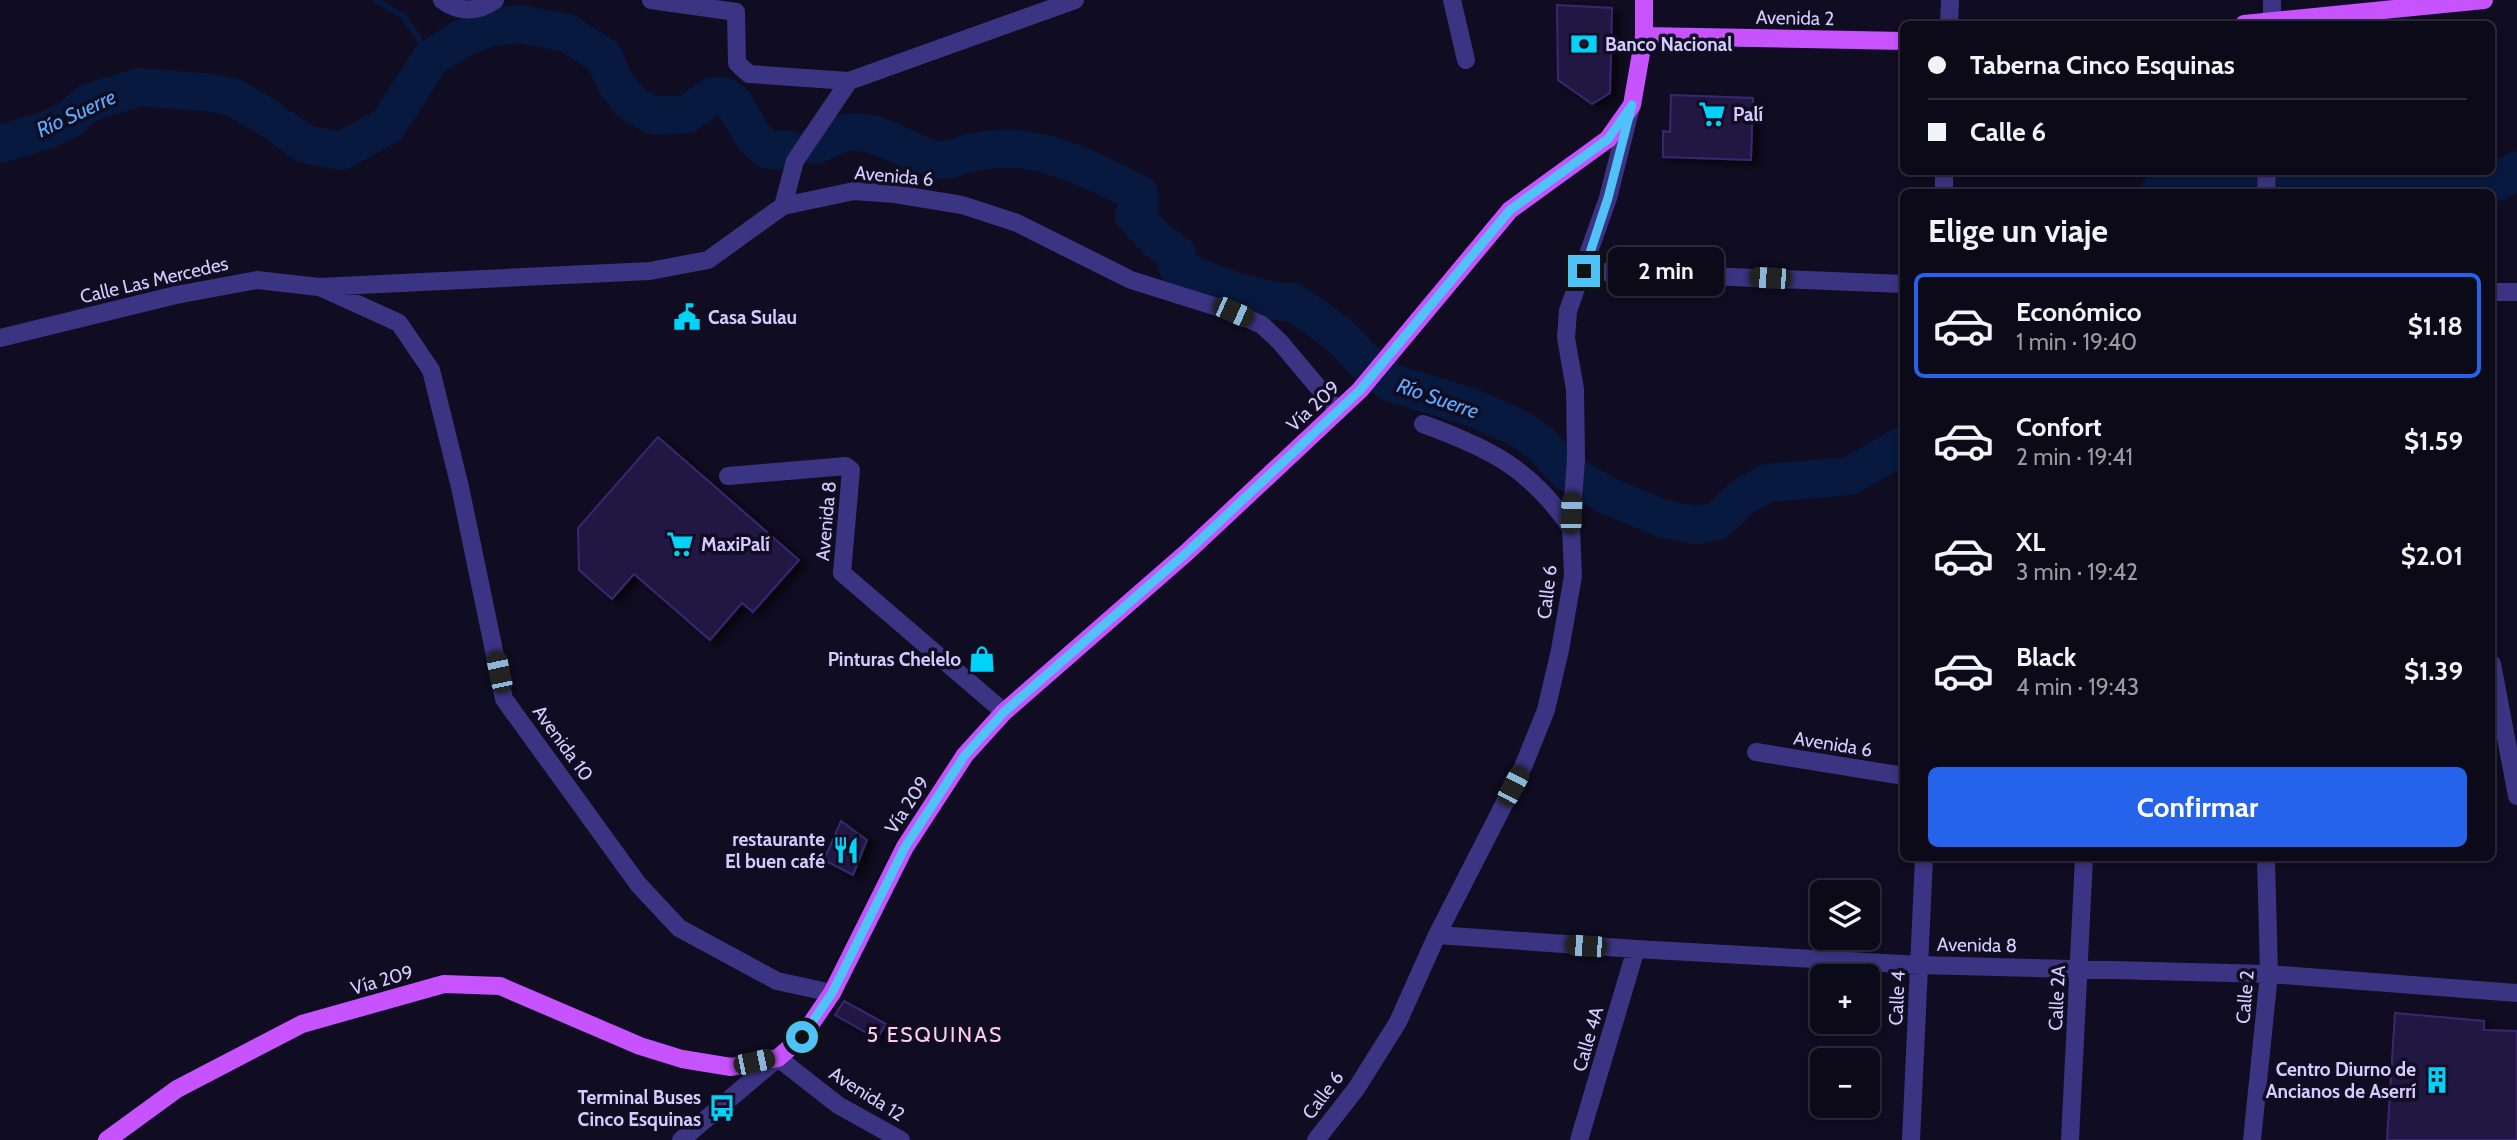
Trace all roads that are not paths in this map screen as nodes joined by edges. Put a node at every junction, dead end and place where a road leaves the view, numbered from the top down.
1 (442, 0) edge
2 (495, 0) edge
3 (651, 0) edge
4 (1075, 0) edge
5 (1452, 0) edge
6 (1644, 0) edge
7 (1950, 0) edge
8 (2272, 0) edge
9 (2484, 0) edge
10 (1949, 21) edge
11 (2272, 21) edge
12 (2290, 21) edge
13 (1644, 36) junction
14 (1900, 41) edge
15 (1466, 60) dead end
16 (849, 81) junction
17 (1632, 105) junction
18 (783, 206) junction
19 (1584, 271) junction
20 (1900, 284) edge
21 (319, 286) junction
22 (2495, 292) edge
23 (2517, 292) edge
24 (0, 338) edge
25 (1338, 411) junction
26 (1423, 424) dead end
27 (728, 476) dead end
28 (1571, 528) junction
29 (2495, 680) edge
30 (1004, 712) junction
31 (1756, 752) dead end
32 (1900, 775) edge
33 (2517, 796) edge
34 (1924, 861) edge
35 (2084, 861) edge
36 (2266, 861) edge
37 (1437, 935) junction
38 (1636, 949) junction
39 (1920, 965) junction
40 (2080, 968) junction
41 (2269, 974) junction
42 (832, 993) junction
43 (2517, 993) edge
44 (778, 1058) junction
45 (107, 1140) edge
46 (681, 1140) edge
47 (901, 1140) edge
48 (1315, 1140) edge
49 (1580, 1140) edge
50 (1911, 1140) edge
51 (2070, 1140) edge
52 (2252, 1140) edge

1 - 2 street
3 - 16 street
4 - 16 street
5 - 15 street
6 - 13 main road, Calle 6
7 - 10 street
8 - 11 street
9 - 12 main road
13 - 14 main road, Avenida 2
13 - 17 main road, Calle 6
16 - 18 street
17 - 19 street, Calle 6
17 - 25 main road, Vía 209
18 - 21 street, Avenida 6
18 - 25 street, Avenida 6
19 - 20 street
19 - 28 street, Calle 6
21 - 24 street, Calle Las Mercedes
21 - 42 street, Avenida 10
22 - 23 street
25 - 30 main road, Vía 209
26 - 28 street
27 - 30 street, Avenida 8
28 - 37 street, Calle 6
29 - 33 street
30 - 42 main road, Vía 209
31 - 32 street, Avenida 6
34 - 39 street, Calle 4
35 - 40 street, Calle 2A
36 - 41 street, Calle 2
37 - 38 street, Avenida 8
37 - 48 street, Calle 6
38 - 39 street, Avenida 8
38 - 49 street, Calle 4A
39 - 40 street, Avenida 8
39 - 50 street, Calle 4
40 - 41 street, Avenida 8
40 - 51 street, Calle 2A
41 - 43 street, Avenida 8
41 - 52 street, Calle 2
42 - 44 main road, Vía 209
44 - 45 main road, Vía 209
44 - 46 street
44 - 47 street, Avenida 12

